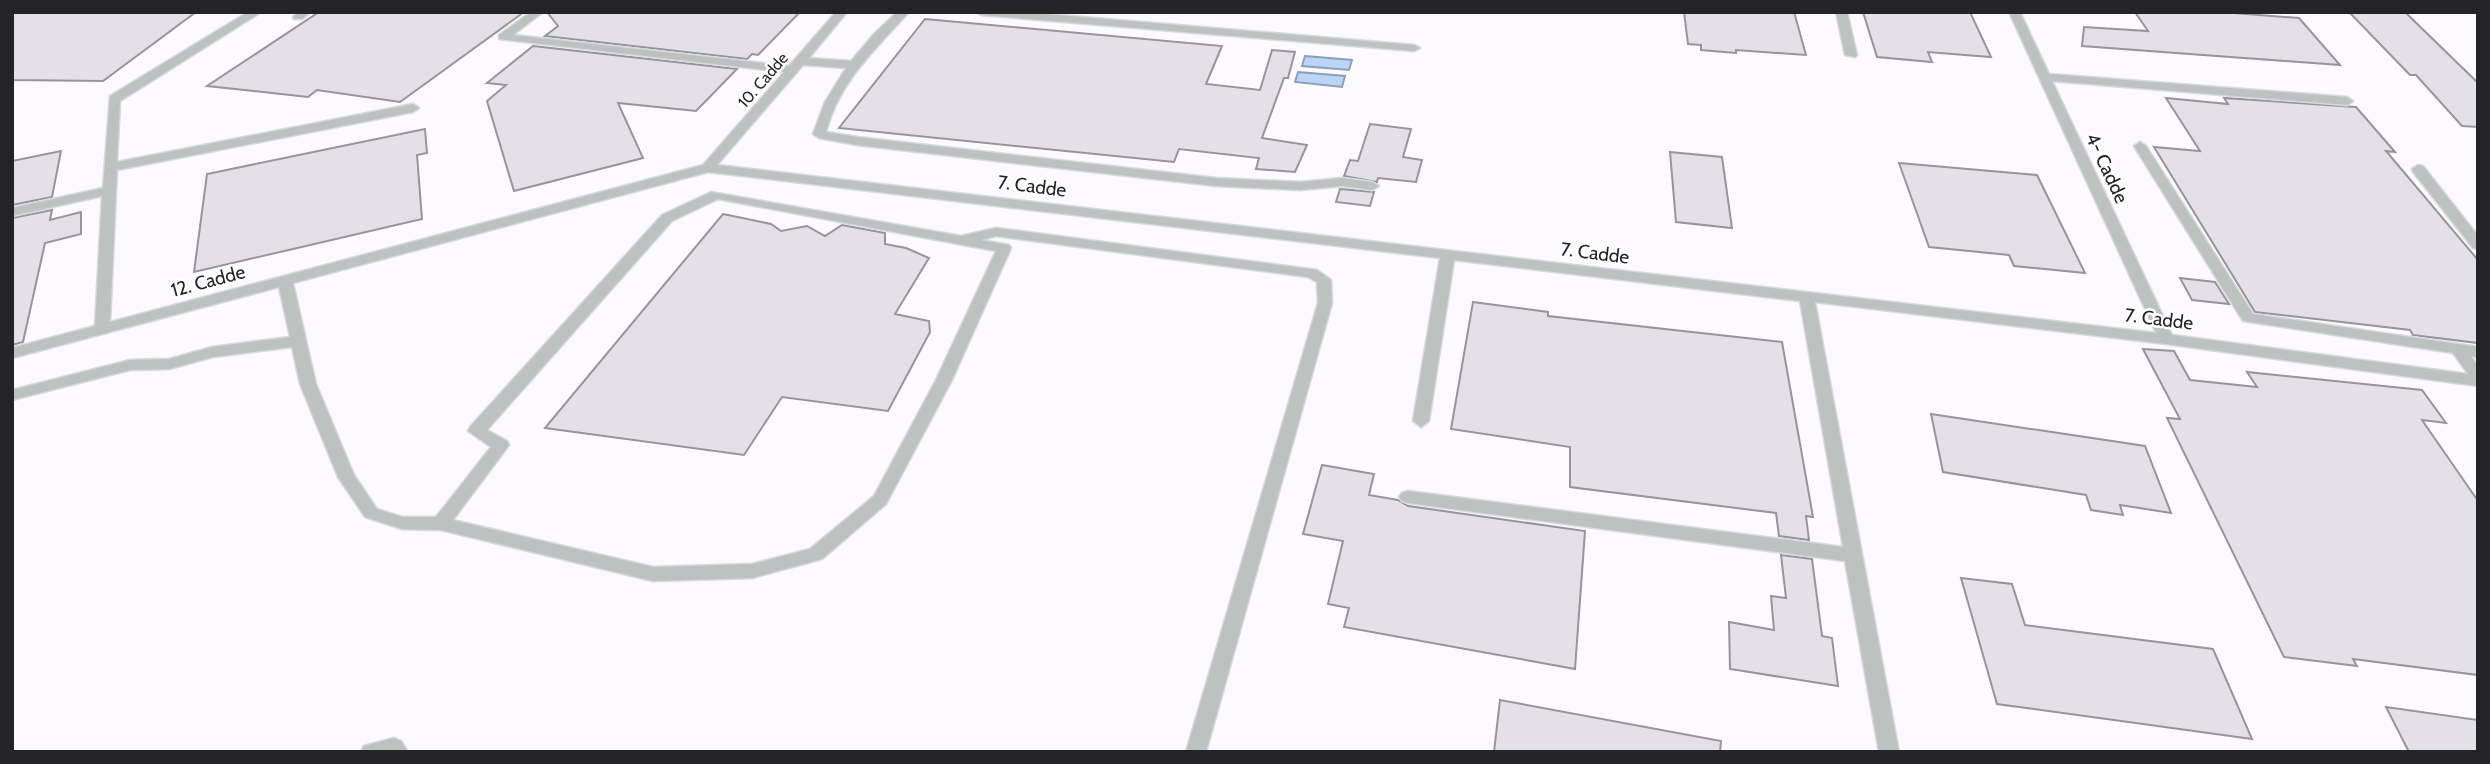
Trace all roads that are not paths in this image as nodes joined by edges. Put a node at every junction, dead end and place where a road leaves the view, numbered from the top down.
1 (256, 12) edge
2 (538, 12) edge
3 (842, 12) edge
4 (904, 12) edge
5 (981, 12) edge
6 (1841, 12) edge
7 (2014, 12) edge
8 (1413, 48) dead end
9 (1851, 55) dead end
10 (855, 65) junction
11 (796, 66) junction
12 (2044, 77) junction
13 (2347, 101) dead end
14 (414, 108) dead end
15 (2140, 146) dead end
16 (110, 167) junction
17 (708, 168) junction
18 (2418, 169) dead end
19 (1372, 186) dead end
20 (109, 191) junction
21 (12, 212) edge
22 (957, 241) junction
23 (2478, 245) edge
24 (1448, 255) junction
25 (285, 280) junction
26 (1807, 297) junction
27 (102, 329) junction
28 (2166, 339) junction
29 (299, 341) junction
30 (2458, 349) junction
31 (2478, 352) edge
32 (12, 353) edge
33 (2478, 379) edge
34 (12, 395) edge
35 (1421, 421) dead end
36 (1408, 497) dead end
37 (441, 524) junction
38 (1854, 555) junction
39 (371, 752) edge
40 (398, 752) edge
41 (1196, 752) edge
42 (1889, 752) edge

1 - 16 lane
2 - 11 lane
3 - 11 lane, 10. Cadde
4 - 10 lane
5 - 8 lane
6 - 9 lane
7 - 12 lane, 4- Cadde
10 - 11 lane
10 - 19 lane
11 - 17 lane, 10. Cadde
12 - 13 lane
12 - 28 lane, 4- Cadde
14 - 16 lane
15 - 30 lane
16 - 20 lane
17 - 24 lane, 7. Cadde
17 - 25 lane, 12. Cadde
18 - 23 lane
20 - 21 lane
20 - 27 lane
22 - 37 lane
22 - 37 lane
22 - 41 lane
24 - 26 lane, 7. Cadde
24 - 35 lane
25 - 27 lane, 12. Cadde
25 - 29 lane
26 - 28 lane, 7. Cadde
26 - 38 lane
27 - 32 lane, 12. Cadde
28 - 33 lane, 7. Cadde
29 - 34 lane
29 - 37 lane
30 - 31 lane
30 - 33 lane
36 - 38 lane
38 - 42 lane
39 - 40 lane

